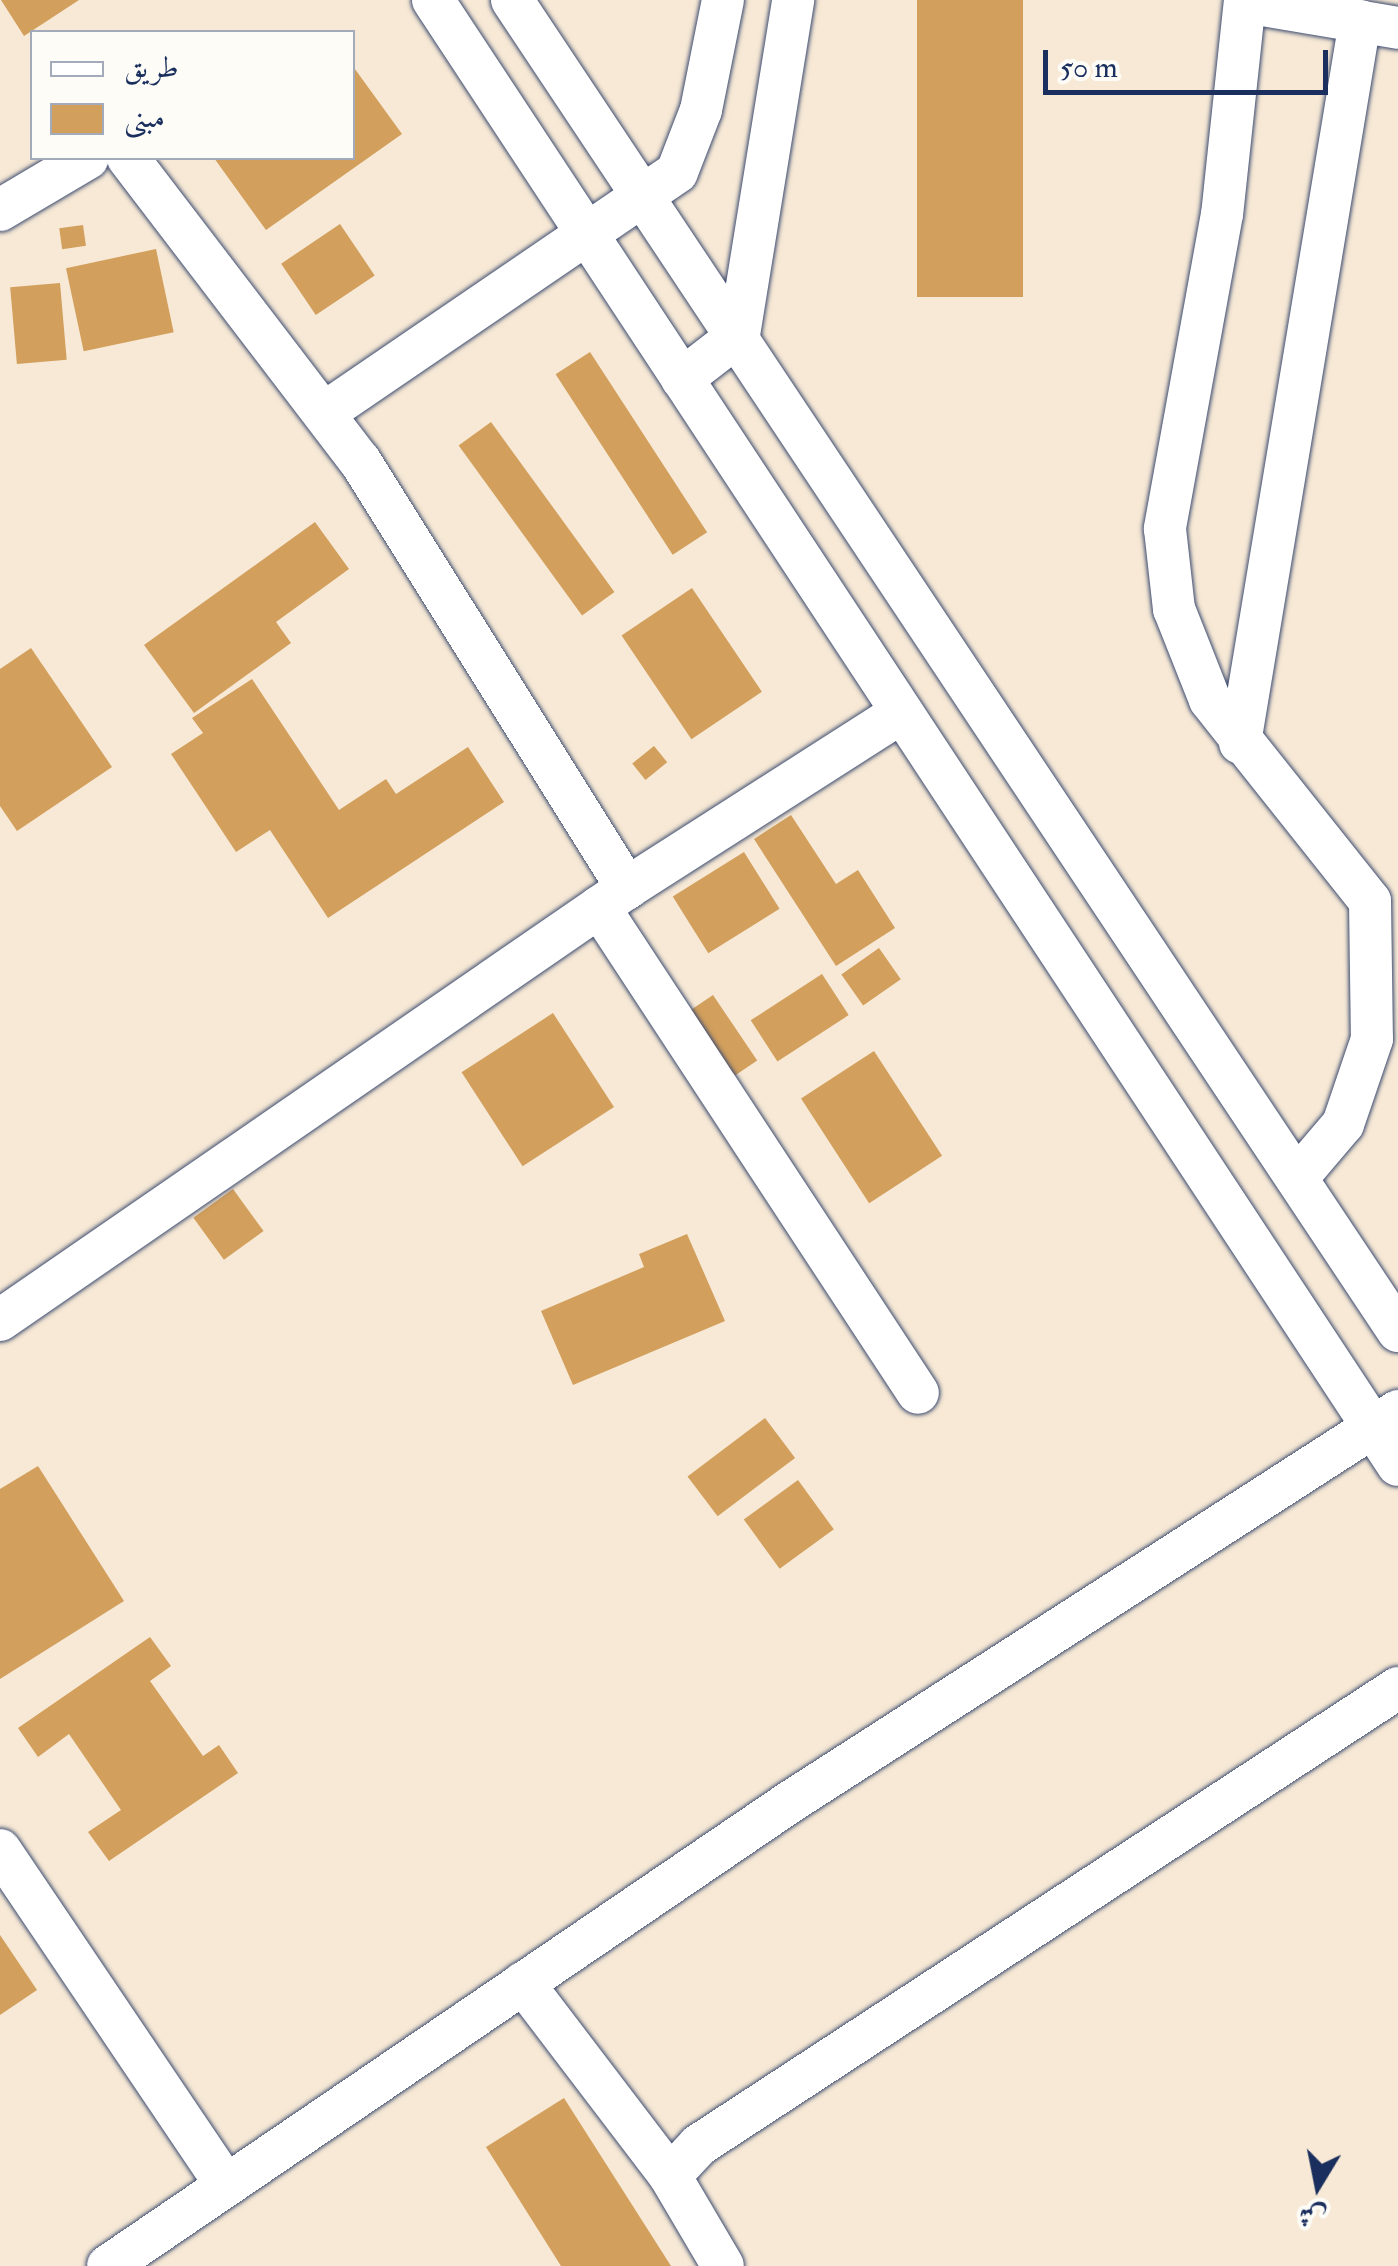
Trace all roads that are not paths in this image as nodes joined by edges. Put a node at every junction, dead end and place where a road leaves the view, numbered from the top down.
1 (433, 0) edge
2 (512, 0) edge
3 (723, 0) edge
4 (793, 0) edge
5 (1245, 1) edge
6 (1379, 25) edge
7 (85, 160) edge
8 (130, 160) edge
9 (642, 192) junction
10 (0, 210) edge
11 (583, 228) junction
12 (739, 335) junction
13 (682, 379) junction
14 (324, 413) junction
15 (902, 712) junction
16 (1240, 742) junction
17 (1353, 870) junction
18 (1398, 879) edge
19 (613, 898) junction
20 (1297, 1178) junction
21 (0, 1320) edge
22 (1398, 1332) edge
23 (918, 1393) dead end
24 (1386, 1419) edge
25 (1398, 1466) edge
26 (1398, 1688) edge
27 (0, 1850) edge
28 (523, 1983) junction
29 (670, 2176) junction
30 (226, 2183) junction
31 (108, 2266) edge
32 (723, 2266) edge

1 - 11 street
2 - 9 street
3 - 9 street
4 - 12 street
5 - 6 street
5 - 16 street
6 - 16 street
7 - 10 street
8 - 14 street
9 - 11 street
9 - 12 street
11 - 13 street
11 - 14 street
12 - 13 street
12 - 20 street
13 - 15 street
14 - 19 street
15 - 19 street
15 - 24 street
16 - 17 street
17 - 18 street
17 - 20 street
19 - 21 street
19 - 23 street
20 - 22 street
24 - 25 street
24 - 28 street
26 - 29 street
27 - 30 street
28 - 29 street
28 - 30 street
29 - 32 street
30 - 31 street

